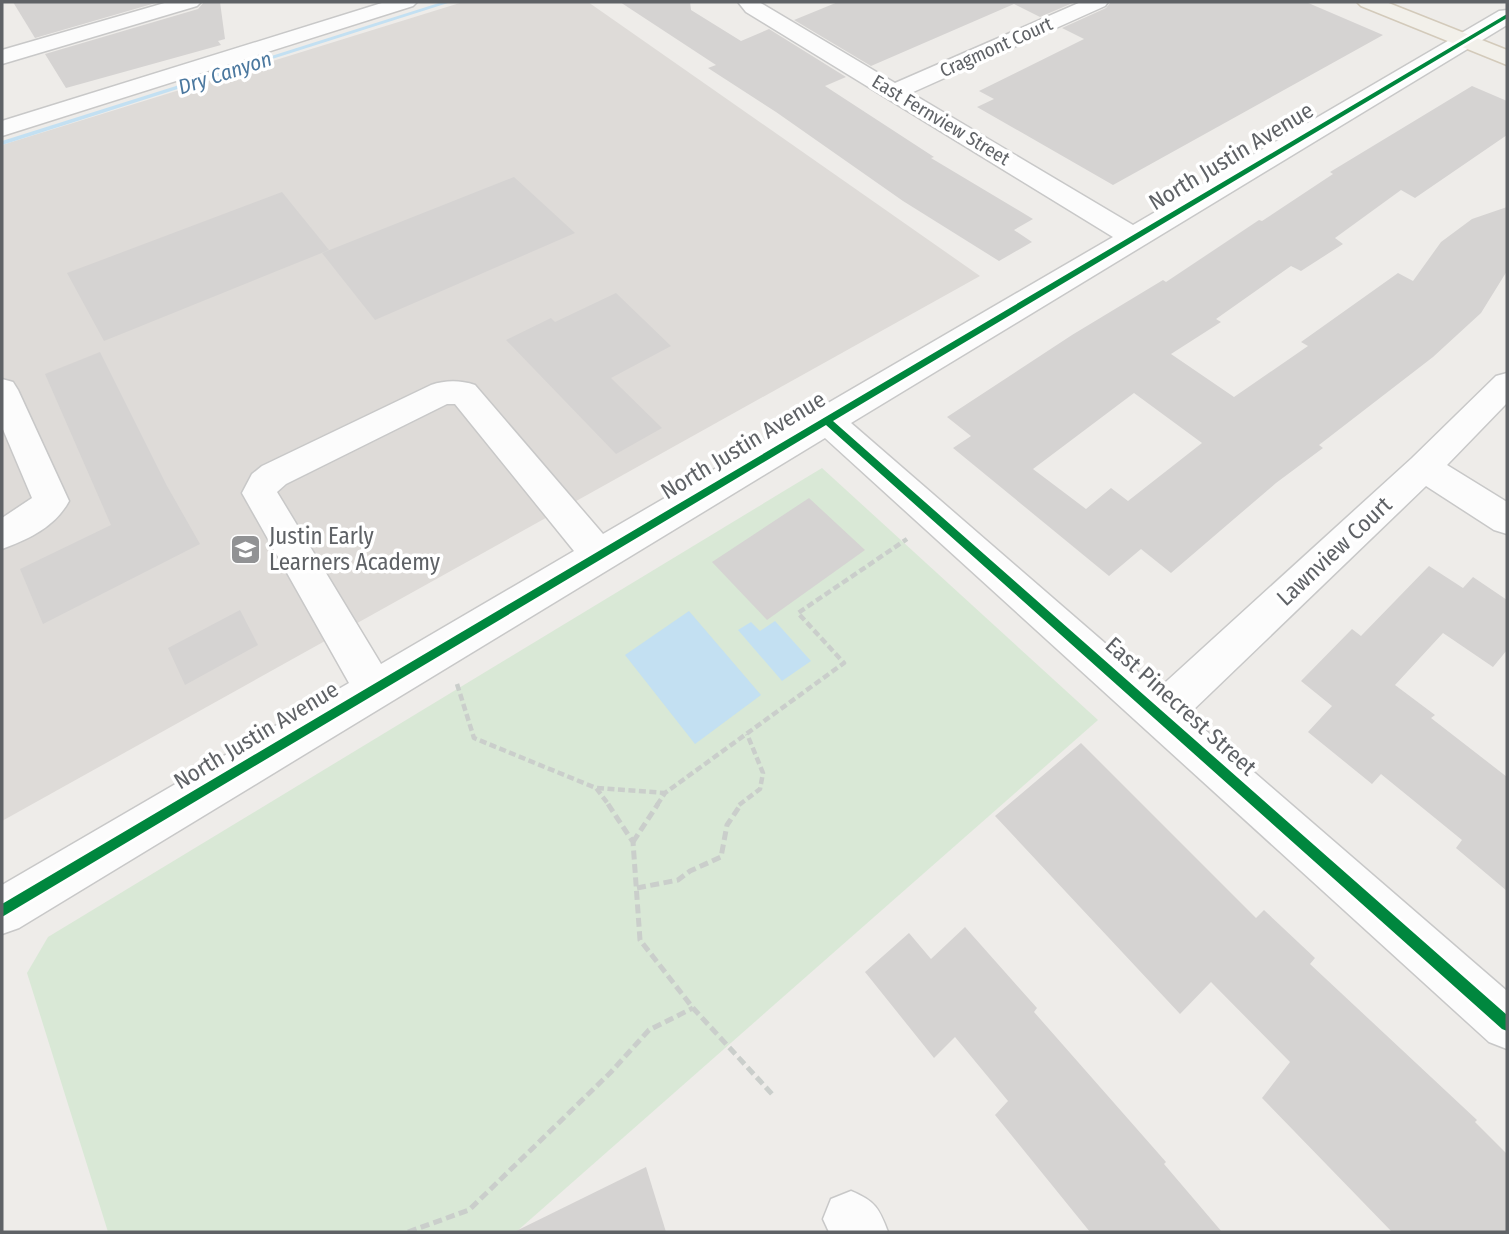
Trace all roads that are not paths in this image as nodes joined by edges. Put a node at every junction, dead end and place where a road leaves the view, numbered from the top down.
1 (190, 2) edge
2 (406, 2) edge
3 (748, 2) edge
4 (1098, 2) edge
5 (1368, 2) edge
6 (1507, 16) edge
7 (1465, 41) junction
8 (2, 57) edge
9 (1507, 58) edge
10 (895, 92) junction
11 (2, 129) edge
12 (1133, 238) junction
13 (1507, 384) edge
14 (2, 390) edge
15 (826, 420) junction
16 (1424, 467) junction
17 (1507, 520) edge
18 (2, 534) edge
19 (599, 555) junction
20 (374, 689) junction
21 (1159, 715) junction
22 (2, 911) edge
23 (1507, 1024) edge

1 - 8 street
2 - 11 street
3 - 10 street, East Fernview Street
4 - 10 street, Cragmont Court
5 - 7 main road
6 - 7 street, North Justin Avenue
7 - 9 main road
7 - 12 street, North Justin Avenue
10 - 12 street, East Fernview Street
12 - 15 street, North Justin Avenue
13 - 16 street, Lawnview Court
14 - 18 street
15 - 19 street, North Justin Avenue
15 - 21 street, East Pinecrest Street
16 - 17 street
16 - 21 street, Lawnview Court
19 - 20 street, North Justin Avenue
19 - 20 street
20 - 22 street, North Justin Avenue
21 - 23 street, East Pinecrest Street

